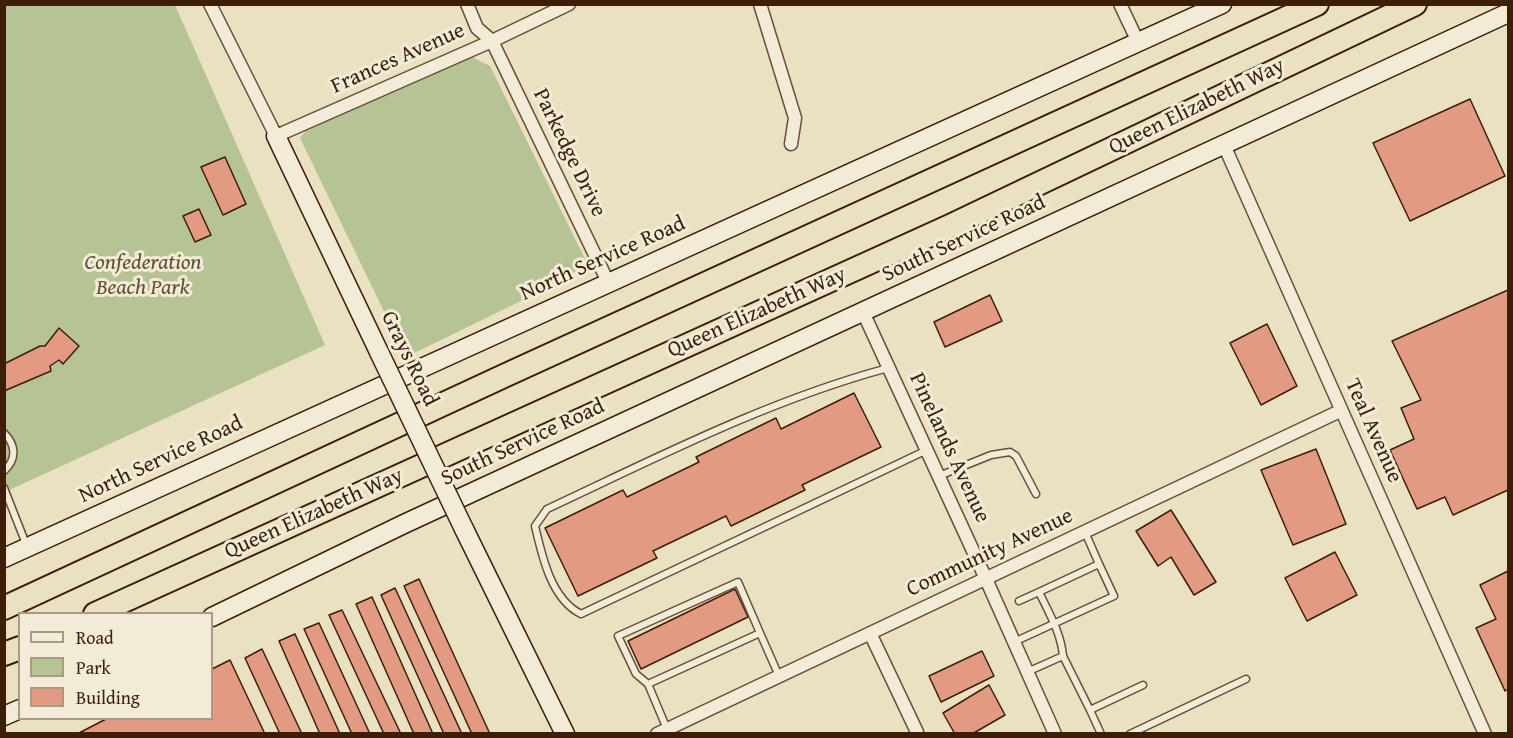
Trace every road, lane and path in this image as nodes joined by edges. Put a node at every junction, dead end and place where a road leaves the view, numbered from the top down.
1 (210, 4) edge
2 (467, 4) edge
3 (569, 4) edge
4 (760, 4) edge
5 (1120, 4) edge
6 (1222, 4) edge
7 (1317, 4) edge
8 (1415, 4) edge
9 (1509, 13) edge
10 (492, 41) junction
11 (1138, 44) junction
12 (276, 136) junction
13 (790, 144) dead end
14 (1224, 145) junction
15 (608, 282) junction
16 (863, 312) junction
17 (889, 367) junction
18 (1340, 411) junction
19 (4, 433) edge
20 (927, 450) junction
21 (4, 471) edge
22 (939, 476) junction
23 (4, 488) edge
24 (1036, 494) dead end
25 (1085, 532) junction
26 (27, 547) junction
27 (4, 558) edge
28 (1099, 564) junction
29 (986, 579) junction
30 (1038, 592) junction
31 (1019, 601) dead end
32 (4, 608) edge
33 (99, 612) edge
34 (213, 616) edge
35 (1054, 624) junction
36 (760, 633) junction
37 (870, 633) junction
38 (1014, 642) junction
39 (1063, 656) junction
40 (1028, 672) junction
41 (779, 676) junction
42 (1246, 679) dead end
43 (648, 684) junction
44 (1143, 685) dead end
45 (18, 710) edge
46 (1090, 710) junction
47 (4, 716) edge
48 (662, 731) edge
49 (917, 732) edge
50 (565, 734) edge
51 (1055, 734) edge
52 (1101, 734) edge
53 (1130, 734) edge
54 (1485, 734) edge

1 - 12 street, Grays Road
2 - 10 street, Parkedge Drive
3 - 10 street, Frances Avenue
4 - 13 street
5 - 11 street
6 - 11 street, North Service Road
7 - 32 highway, Queen Elizabeth Way
8 - 33 highway, Queen Elizabeth Way
9 - 14 street, South Service Road
10 - 12 street, Frances Avenue
10 - 15 street, Parkedge Drive
11 - 15 street, North Service Road
12 - 50 street, Grays Road, bridge
14 - 16 street, South Service Road
14 - 18 street, Teal Avenue
15 - 26 street, North Service Road
16 - 17 street, Pinelands Avenue
16 - 34 street, South Service Road
17 - 20 street, Pinelands Avenue
17 - 20 lane
18 - 25 street, Community Avenue
18 - 54 street, Teal Avenue
19 - 21 lane
20 - 22 street, Pinelands Avenue
22 - 24 lane
22 - 29 street, Pinelands Avenue
23 - 26 lane
25 - 28 lane
25 - 29 street, Community Avenue
26 - 27 street, North Service Road
28 - 30 lane
28 - 35 lane
29 - 37 street, Community Avenue
29 - 38 street, Pinelands Avenue
30 - 31 lane
30 - 35 lane
35 - 38 lane
35 - 39 lane
36 - 41 lane
36 - 43 lane
36 - 43 lane
37 - 41 street, Community Avenue
37 - 49 street
38 - 40 street, Pinelands Avenue
39 - 40 lane
39 - 46 lane
40 - 51 street, Pinelands Avenue
41 - 48 street, Community Avenue
42 - 53 lane
43 - 48 lane
44 - 46 lane
45 - 47 street
46 - 52 lane

